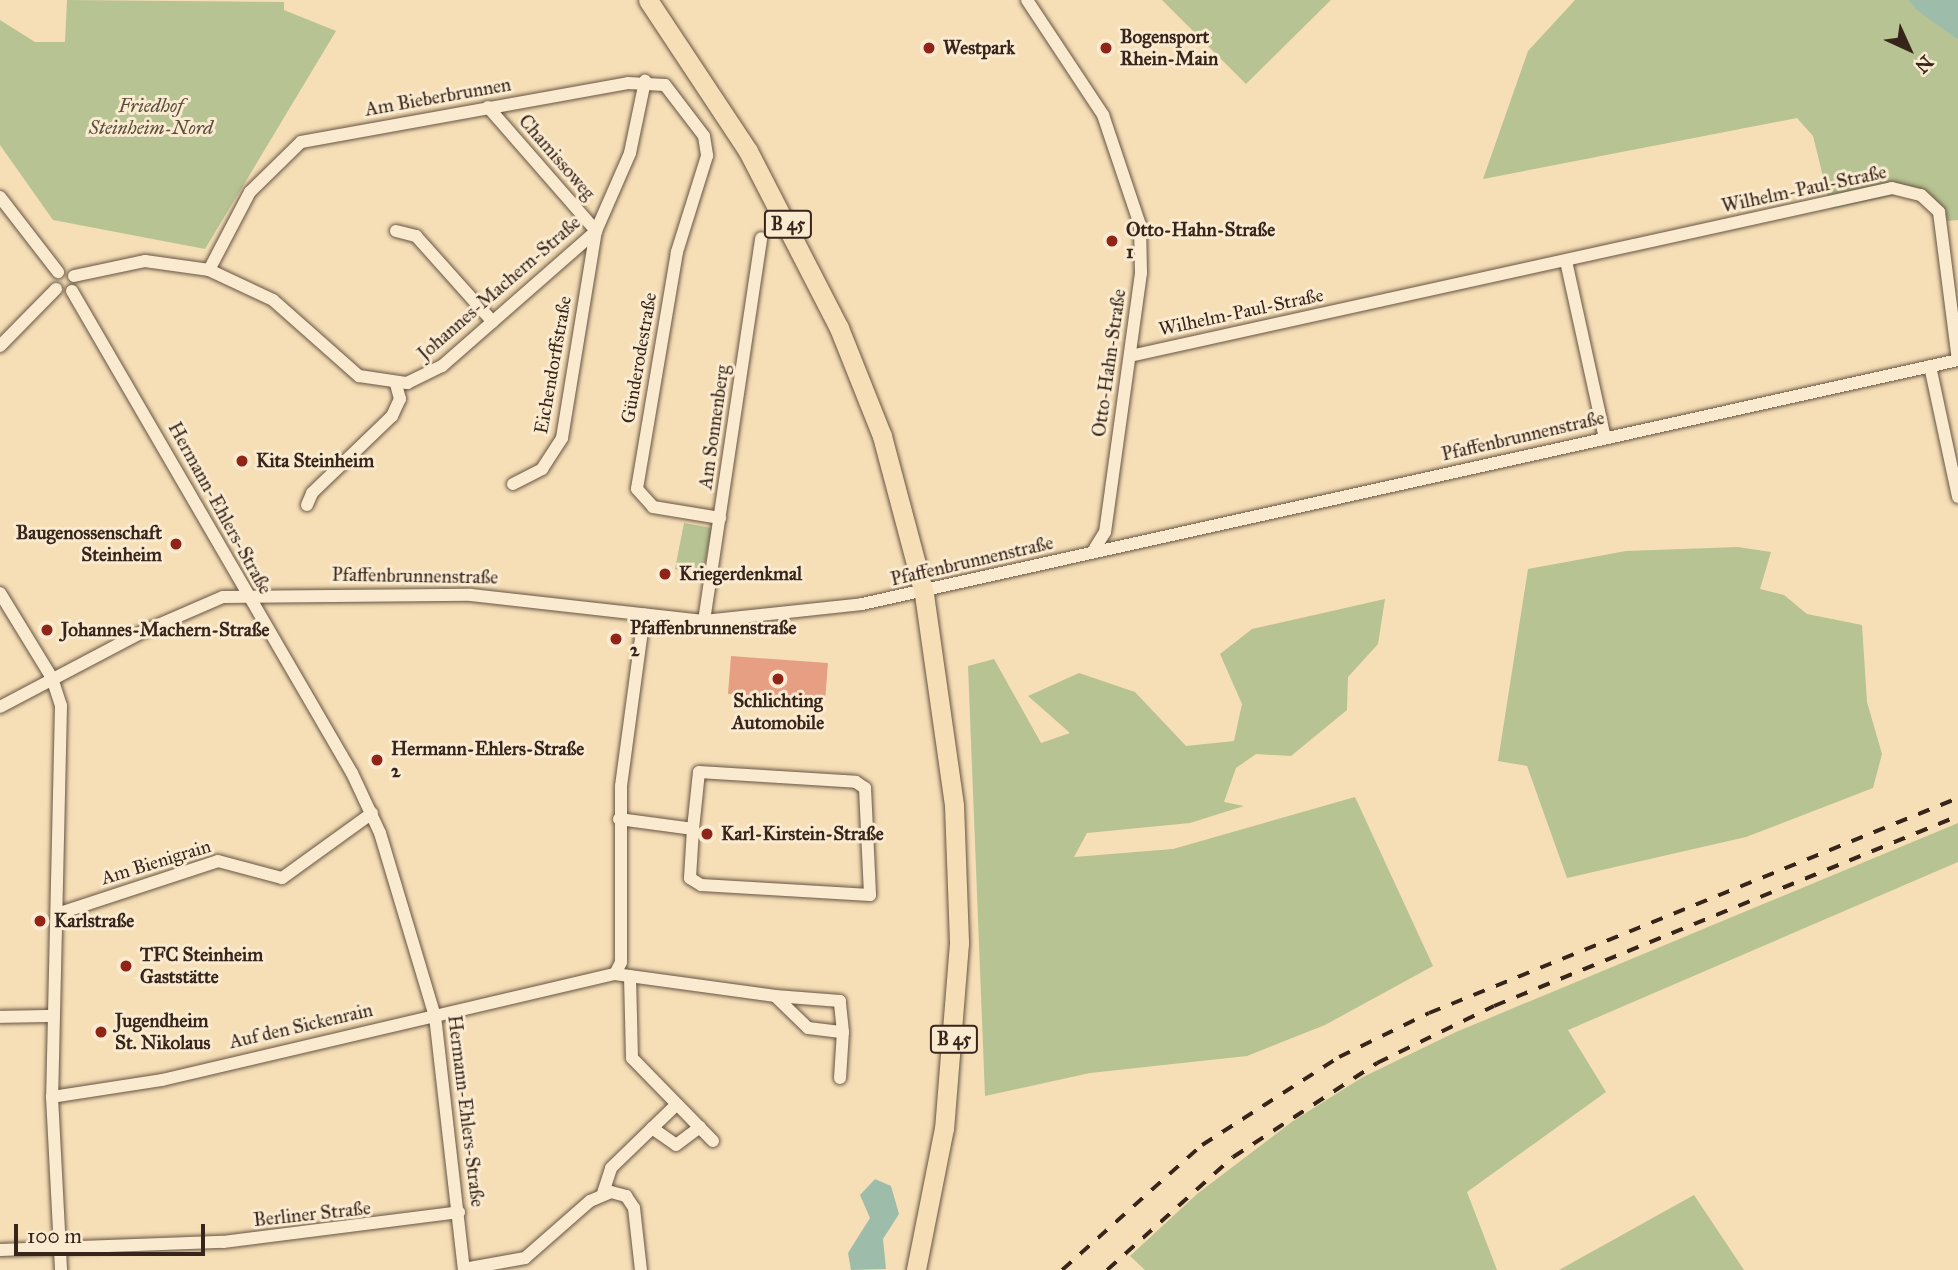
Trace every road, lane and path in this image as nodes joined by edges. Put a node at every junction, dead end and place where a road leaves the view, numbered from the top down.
1 (648, 0) edge
2 (1027, 0) edge
3 (645, 81) junction
4 (488, 107) junction
5 (0, 197) edge
6 (396, 231) dead end
7 (596, 231) junction
8 (761, 238) dead end
9 (1566, 261) junction
10 (209, 270) junction
11 (58, 272) junction
12 (74, 276) junction
13 (56, 289) junction
14 (72, 291) junction
15 (493, 322) junction
16 (0, 346) edge
17 (1130, 356) junction
18 (1958, 360) edge
19 (1930, 366) junction
20 (396, 384) junction
21 (1605, 438) junction
22 (513, 484) dead end
23 (1958, 497) edge
24 (307, 505) dead end
25 (720, 518) junction
26 (1095, 548) junction
27 (0, 593) edge
28 (247, 594) junction
29 (925, 594) junction
30 (644, 615) junction
31 (704, 621) junction
32 (52, 678) junction
33 (0, 707) edge
34 (372, 813) junction
35 (619, 819) junction
36 (693, 829) junction
37 (57, 914) junction
38 (615, 974) junction
39 (629, 976) junction
40 (775, 996) junction
41 (54, 1016) junction
42 (435, 1016) junction
43 (0, 1017) edge
44 (843, 1032) junction
45 (840, 1078) dead end
46 (52, 1097) junction
47 (676, 1105) junction
48 (652, 1128) junction
49 (700, 1128) junction
50 (713, 1141) dead end
51 (603, 1193) junction
52 (459, 1212) junction
53 (0, 1250) edge
54 (60, 1250) junction
55 (464, 1269) edge
56 (61, 1270) edge
57 (641, 1270) edge
58 (916, 1270) edge

1 - 29 main road, B 45
2 - 17 street, Otto-Hahn-Straße
3 - 4 street, Am Bieberbrunnen
3 - 7 street, Johannes-Machern-Straße
3 - 25 street, Günderodestraße
4 - 7 street, Chamissoweg
4 - 10 street, Am Bieberbrunnen
5 - 11 street
6 - 15 street
7 - 15 street, Johannes-Machern-Straße
7 - 22 street, Eichendorffstraße
8 - 25 street, Am Sonnenberg
9 - 17 street, Wilhelm-Paul-Straße
9 - 18 street, Wilhelm-Paul-Straße
9 - 21 street
10 - 12 street, Johannes-Machern-Straße
10 - 20 street, Johannes-Machern-Straße
11 - 12 street
11 - 13 street
12 - 14 street
13 - 14 street
13 - 16 street
14 - 28 street, Hermann-Ehlers-Straße
15 - 20 street, Johannes-Machern-Straße
17 - 26 street, Otto-Hahn-Straße
18 - 19 street, Pfaffenbrunnenstraße
19 - 21 street, Pfaffenbrunnenstraße
19 - 23 street
20 - 24 street
21 - 26 street, Pfaffenbrunnenstraße
25 - 31 street, Am Sonnenberg
26 - 29 street, Pfaffenbrunnenstraße
27 - 32 street
28 - 30 street, Pfaffenbrunnenstraße
28 - 32 street, Pfaffenbrunnenstraße
28 - 34 street, Hermann-Ehlers-Straße
29 - 31 street, Pfaffenbrunnenstraße
29 - 58 main road, B 45
30 - 31 street, Pfaffenbrunnenstraße
30 - 35 street
32 - 33 street, Pfaffenbrunnenstraße
32 - 37 street
34 - 37 street, Am Bienigrain
34 - 42 street, Hermann-Ehlers-Straße
35 - 36 street
35 - 38 street
36 - 36 street
37 - 41 street
38 - 39 street
38 - 42 street
39 - 40 street
39 - 47 street
40 - 44 street
40 - 44 street
41 - 43 street
41 - 46 street
42 - 46 street, Auf den Sickenrain
42 - 52 street, Hermann-Ehlers-Straße
44 - 45 street
46 - 54 street
47 - 48 street
47 - 49 street
48 - 49 street
48 - 51 street
49 - 50 street
51 - 55 street
51 - 57 street
52 - 54 street, Berliner Straße
52 - 55 street, Hermann-Ehlers-Straße
53 - 54 street, Berliner Straße
54 - 56 street

